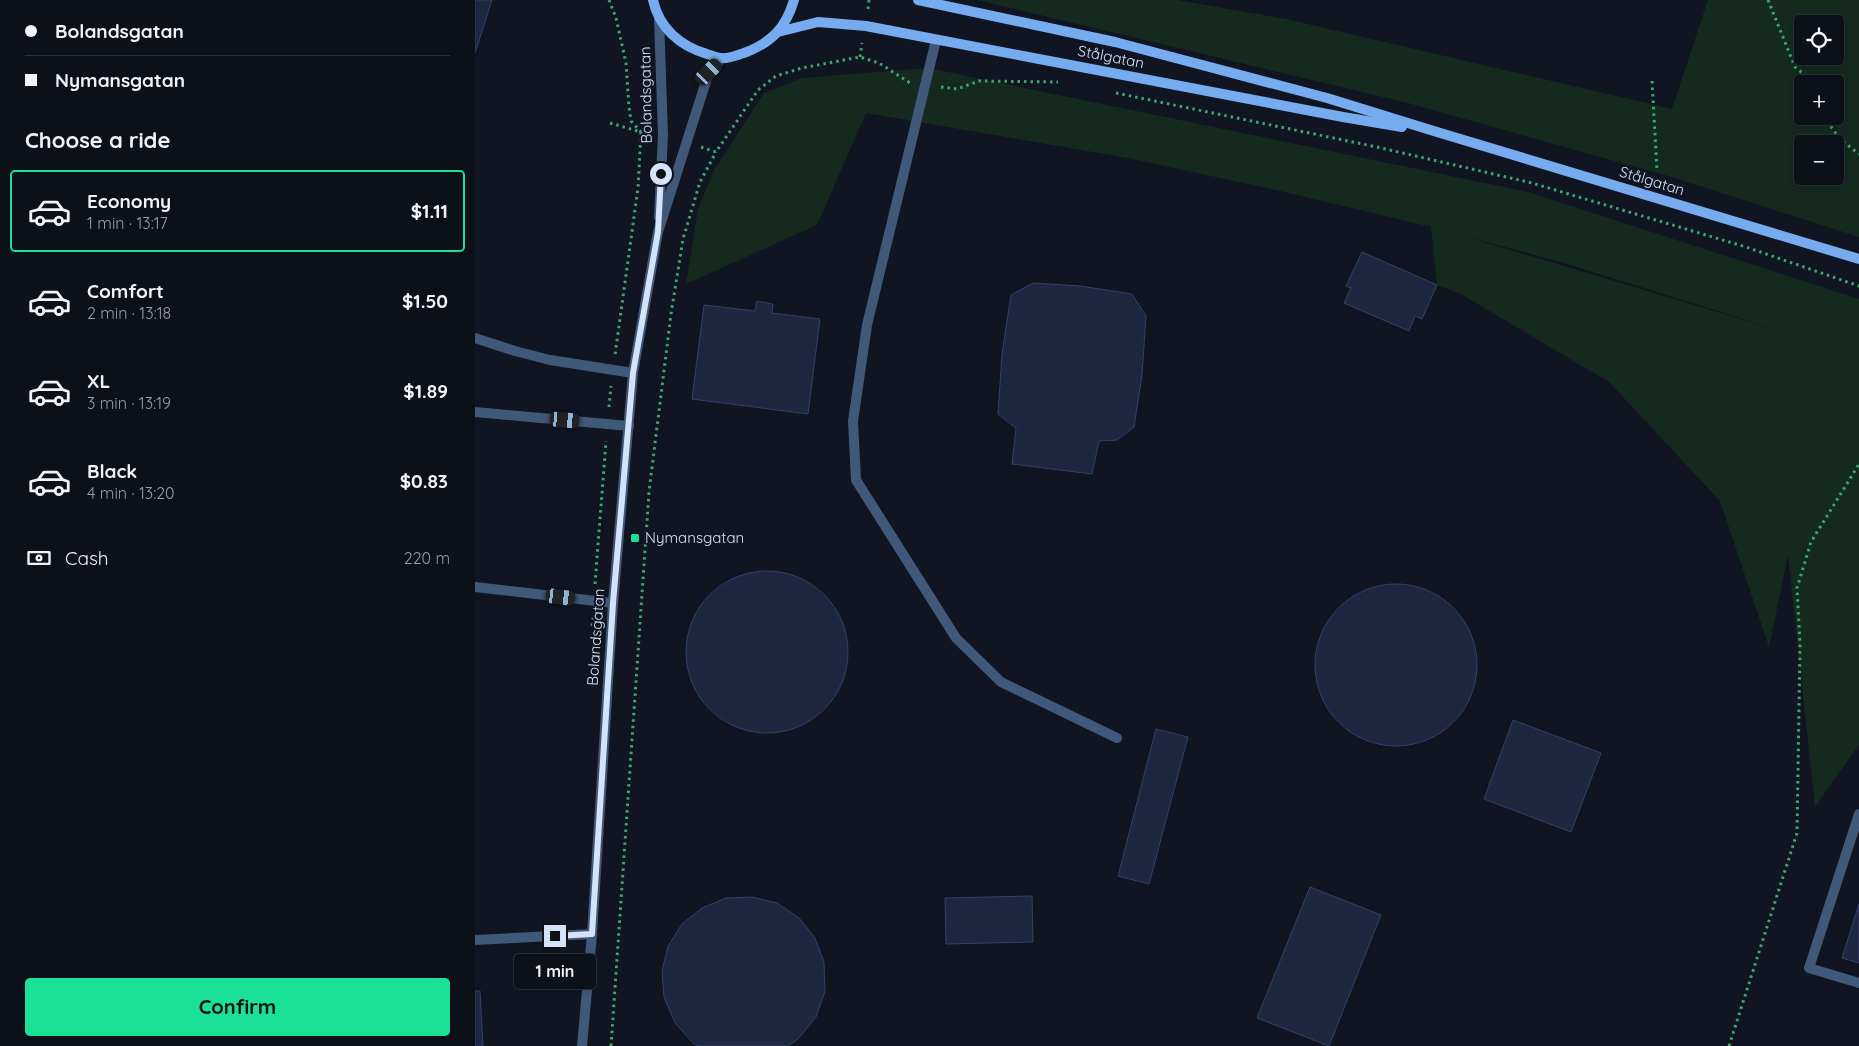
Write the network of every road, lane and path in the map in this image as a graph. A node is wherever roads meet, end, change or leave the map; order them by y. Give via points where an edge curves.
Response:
1 (609, 0) edge
2 (653, 0) edge
3 (794, 0) edge
4 (918, 0) edge
5 (1768, 0) edge
6 (659, 18) junction
7 (779, 32) junction
8 (936, 40) junction
9 (722, 58) junction
10 (1805, 75) edge
11 (1652, 81) dead end
12 (1061, 82) dead end
13 (926, 85) junction
14 (1109, 92) dead end
15 (610, 123) dead end
16 (1830, 125) edge
17 (641, 132) junction
18 (1437, 132) junction
19 (663, 135) junction
20 (686, 141) junction
21 (715, 152) junction
22 (1859, 154) edge
23 (1657, 170) dead end
24 (658, 232) junction
25 (1859, 259) edge
26 (1859, 286) edge
27 (475, 338) edge
28 (633, 373) junction
29 (475, 412) edge
30 (629, 426) junction
31 (1859, 464) edge
32 (475, 587) edge
33 (613, 603) junction
34 (1117, 738) dead end
35 (1859, 814) edge
36 (592, 934) junction
37 (475, 940) edge
38 (1859, 983) edge
39 (582, 1046) edge
40 (611, 1046) edge
41 (1729, 1046) edge

1 - 17 path via 626,63 631,121
2 - 6 main road
3 - 7 main road
4 - 18 main road, Stålgatan via 1115,42 1327,98
5 - 10 path via 1795,67
6 - 9 main road via 672,36 691,49
6 - 19 street, Bolandsgatan
7 - 8 main road, Stålgatan via 818,22 866,26
7 - 9 main road via 760,47
8 - 13 street
8 - 18 main road, Stålgatan via 1333,116
9 - 20 street, Bolandsgatan via 709,72
11 - 23 path
12 - 13 path via 979,81 957,89
13 - 21 path via 909,83 879,63 859,57 776,76 757,90
13 - 34 street via 867,325 853,421 856,480 956,638 1001,682
14 - 26 path via 1377,147 1532,183 1746,247
15 - 17 path
16 - 22 path via 1840,139
17 - 19 path
18 - 25 main road, Stålgatan
19 - 24 street, Bolandsgatan
20 - 21 path
20 - 24 street, Bolandsgatan
21 - 40 path via 700,182 683,239 650,482
24 - 28 street, Bolandsgatan
27 - 28 street via 550,360
28 - 30 street, Bolandsgatan
29 - 30 street
30 - 33 street, Bolandsgatan
31 - 41 path via 1811,542 1797,588 1800,644 1797,833
32 - 33 street
33 - 36 street, Bolandsgatan
35 - 38 street via 1809,968
36 - 37 street
36 - 39 street, Bolandsgatan

